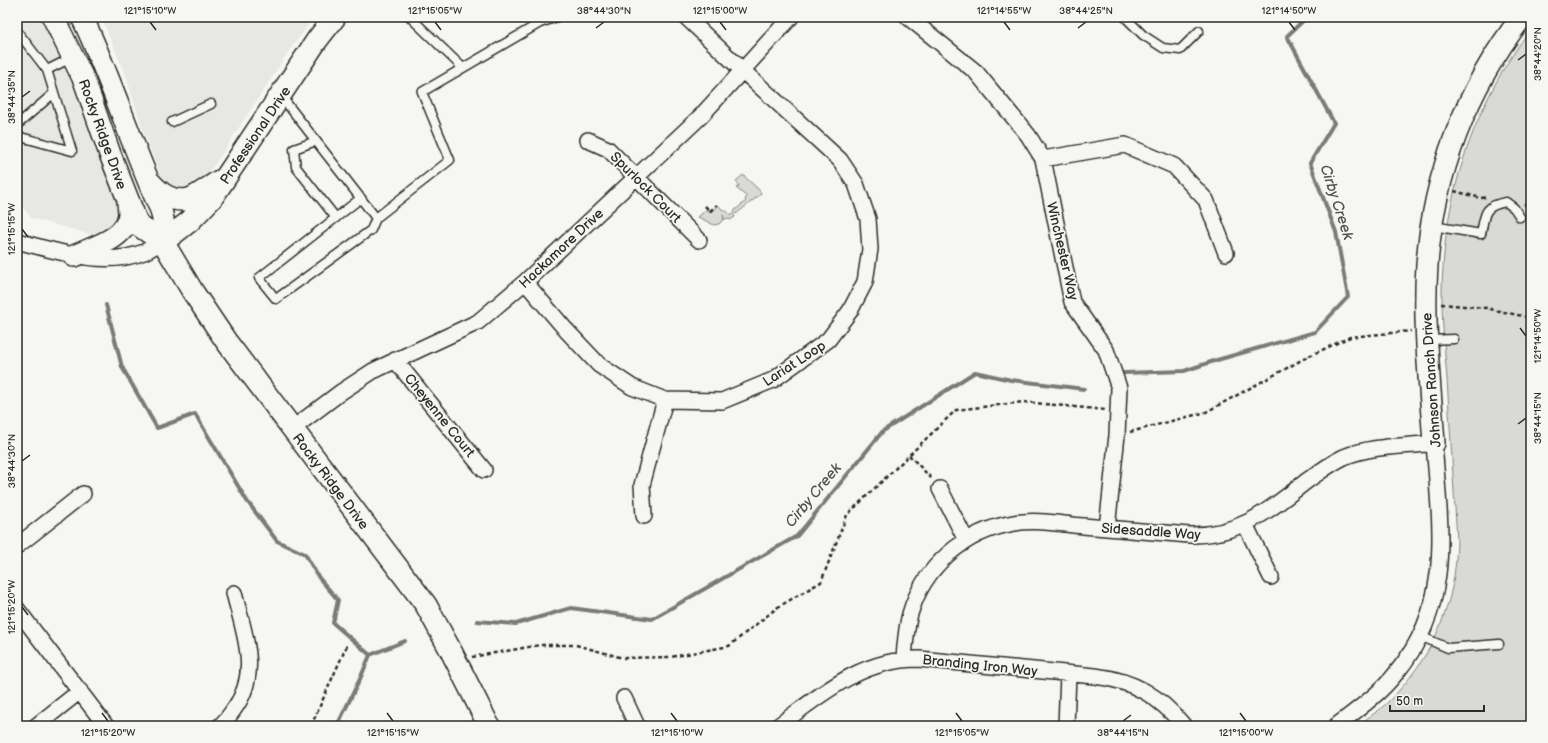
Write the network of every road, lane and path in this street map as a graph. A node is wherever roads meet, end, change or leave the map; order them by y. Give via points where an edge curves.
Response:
1 (53, 17) edge
2 (82, 17) edge
3 (335, 17) edge
4 (410, 17) edge
5 (557, 17) edge
6 (686, 17) edge
7 (791, 17) edge
8 (908, 17) edge
9 (1126, 17) edge
10 (1522, 17) edge
11 (17, 31) edge
12 (1200, 31) dead end
13 (73, 57) junction
14 (463, 68) junction
15 (47, 70) junction
16 (742, 70) junction
17 (54, 93) junction
18 (281, 96) junction
19 (211, 104) dead end
20 (172, 122) dead end
21 (17, 125) edge
22 (17, 136) edge
23 (588, 140) dead end
24 (316, 141) junction
25 (1043, 159) junction
26 (226, 176) junction
27 (637, 176) junction
28 (147, 178) junction
29 (1455, 185) dead end
30 (1453, 191) dead end
31 (361, 198) junction
32 (127, 199) junction
33 (717, 205) dead end
34 (705, 206) dead end
35 (1520, 217) dead end
36 (336, 218) junction
37 (376, 218) junction
38 (1432, 226) junction
39 (699, 240) dead end
40 (17, 241) edge
41 (163, 242) junction
42 (1226, 253) dead end
43 (74, 256) junction
44 (525, 282) junction
45 (1440, 297) dead end
46 (1531, 318) edge
47 (1427, 335) junction
48 (1454, 339) dead end
49 (395, 360) junction
50 (665, 400) junction
51 (1118, 411) junction
52 (292, 429) junction
53 (1117, 435) junction
54 (1434, 443) junction
55 (909, 455) junction
56 (484, 470) dead end
57 (940, 489) joint
58 (83, 494) dead end
59 (644, 516) dead end
60 (1245, 524) junction
61 (1107, 528) junction
62 (966, 540) junction
63 (17, 546) edge
64 (1271, 577) dead end
65 (234, 593) dead end
66 (17, 609) edge
67 (1420, 636) junction
68 (348, 643) dead end
69 (1498, 644) dead end
70 (904, 659) junction
71 (456, 660) junction
72 (1068, 674) junction
73 (80, 691) junction
74 (624, 698) dead end
75 (1531, 717) edge
76 (36, 726) edge
77 (106, 726) edge
78 (220, 726) edge
79 (311, 726) edge
80 (489, 726) edge
81 (637, 726) edge
82 (778, 726) edge
83 (1066, 726) edge
84 (1184, 726) edge
85 (1336, 726) edge
86 (1526, 726) edge

1 - 13 main road, Rocky Ridge Drive
2 - 28 main road, Rocky Ridge Drive via 102,61
3 - 18 main road, Professional Drive
4 - 14 lane
5 - 14 lane via 540,23
6 - 16 street, Lariat Loop
7 - 16 street, Hackamore Drive
8 - 25 street, Winchester Way via 976,72 1028,135
9 - 12 lane via 1142,35 1163,48 1180,50
10 - 38 main road, Johnson Ranch Drive via 1491,64 1468,106 1444,169
11 - 15 lane
13 - 15 lane
13 - 32 main road, Rocky Ridge Drive via 84,80
14 - 37 lane via 422,92 450,160
15 - 17 lane
16 - 27 street, Hackamore Drive via 701,116
16 - 50 street, Lariat Loop via 840,160 856,184 868,219 870,249 866,282 850,311 828,340 772,380 722,401
17 - 21 lane
17 - 22 lane via 72,151
18 - 24 lane
18 - 26 main road, Professional Drive
19 - 20 lane
23 - 27 street, Spurlock Court via 608,149
24 - 31 lane
24 - 36 lane via 294,149 296,167
25 - 42 street via 1125,145 1174,166 1206,200
25 - 51 street, Winchester Way via 1072,302 1106,350 1119,388
26 - 28 main road via 189,199 167,197
26 - 41 main road, Professional Drive via 202,210
27 - 39 street, Spurlock Court
27 - 44 street, Hackamore Drive
28 - 41 main road, Rocky Ridge Drive via 161,210
29 - 30 path
31 - 36 lane
31 - 37 lane
32 - 41 main road, Rocky Ridge Drive via 138,225
32 - 43 main road via 129,215 123,229 113,238
33 - 34 path via 710,211
35 - 38 lane via 1506,202 1493,204 1485,213 1481,234
36 - 37 lane via 258,278 276,300 371,230
38 - 47 main road, Johnson Ranch Drive via 1427,266
40 - 43 street
41 - 43 street via 143,252 113,258
41 - 52 main road, Rocky Ridge Drive via 226,341
44 - 49 street, Hackamore Drive via 478,322
44 - 50 street, Lariat Loop via 599,365 632,387
45 - 46 path via 1440,304 1486,308
47 - 48 lane
47 - 53 path via 1350,337 1309,356 1206,412
47 - 54 main road, Johnson Ranch Drive
49 - 52 street, Hackamore Drive via 372,371
49 - 56 street, Cheyenne Court
50 - 59 street via 642,485
51 - 53 street, Winchester Way
51 - 55 path via 1024,402 956,410
52 - 71 main road, Rocky Ridge Drive via 426,605
53 - 61 street, Winchester Way
54 - 60 street, Sidesaddle Way via 1374,448 1343,458
54 - 67 street, Johnson Ranch Drive via 1441,557 1435,597
55 - 57 path
55 - 71 path via 847,514 821,582 778,607 729,646 671,657 623,658 576,645 540,645
57 - 62 street
58 - 63 street
60 - 61 street, Sidesaddle Way via 1226,531 1202,535
60 - 64 street
61 - 62 street, Sidesaddle Way via 1027,522 1000,526
62 - 70 street, Sidesaddle Way via 932,570 920,590 908,625
65 - 78 street via 248,650 249,673 242,698
66 - 73 street
67 - 69 lane via 1448,648
67 - 85 street, Johnson Ranch Drive via 1410,654 1382,689
68 - 79 path
70 - 72 street, Branding Iron Way
70 - 82 street, Branding Iron Way via 886,662 850,676
71 - 80 main road, Rocky Ridge Drive
72 - 83 street
72 - 84 street, Branding Iron Way via 1108,678 1132,684 1162,702
73 - 76 street
73 - 77 street
74 - 81 street
75 - 86 path via 1524,723

